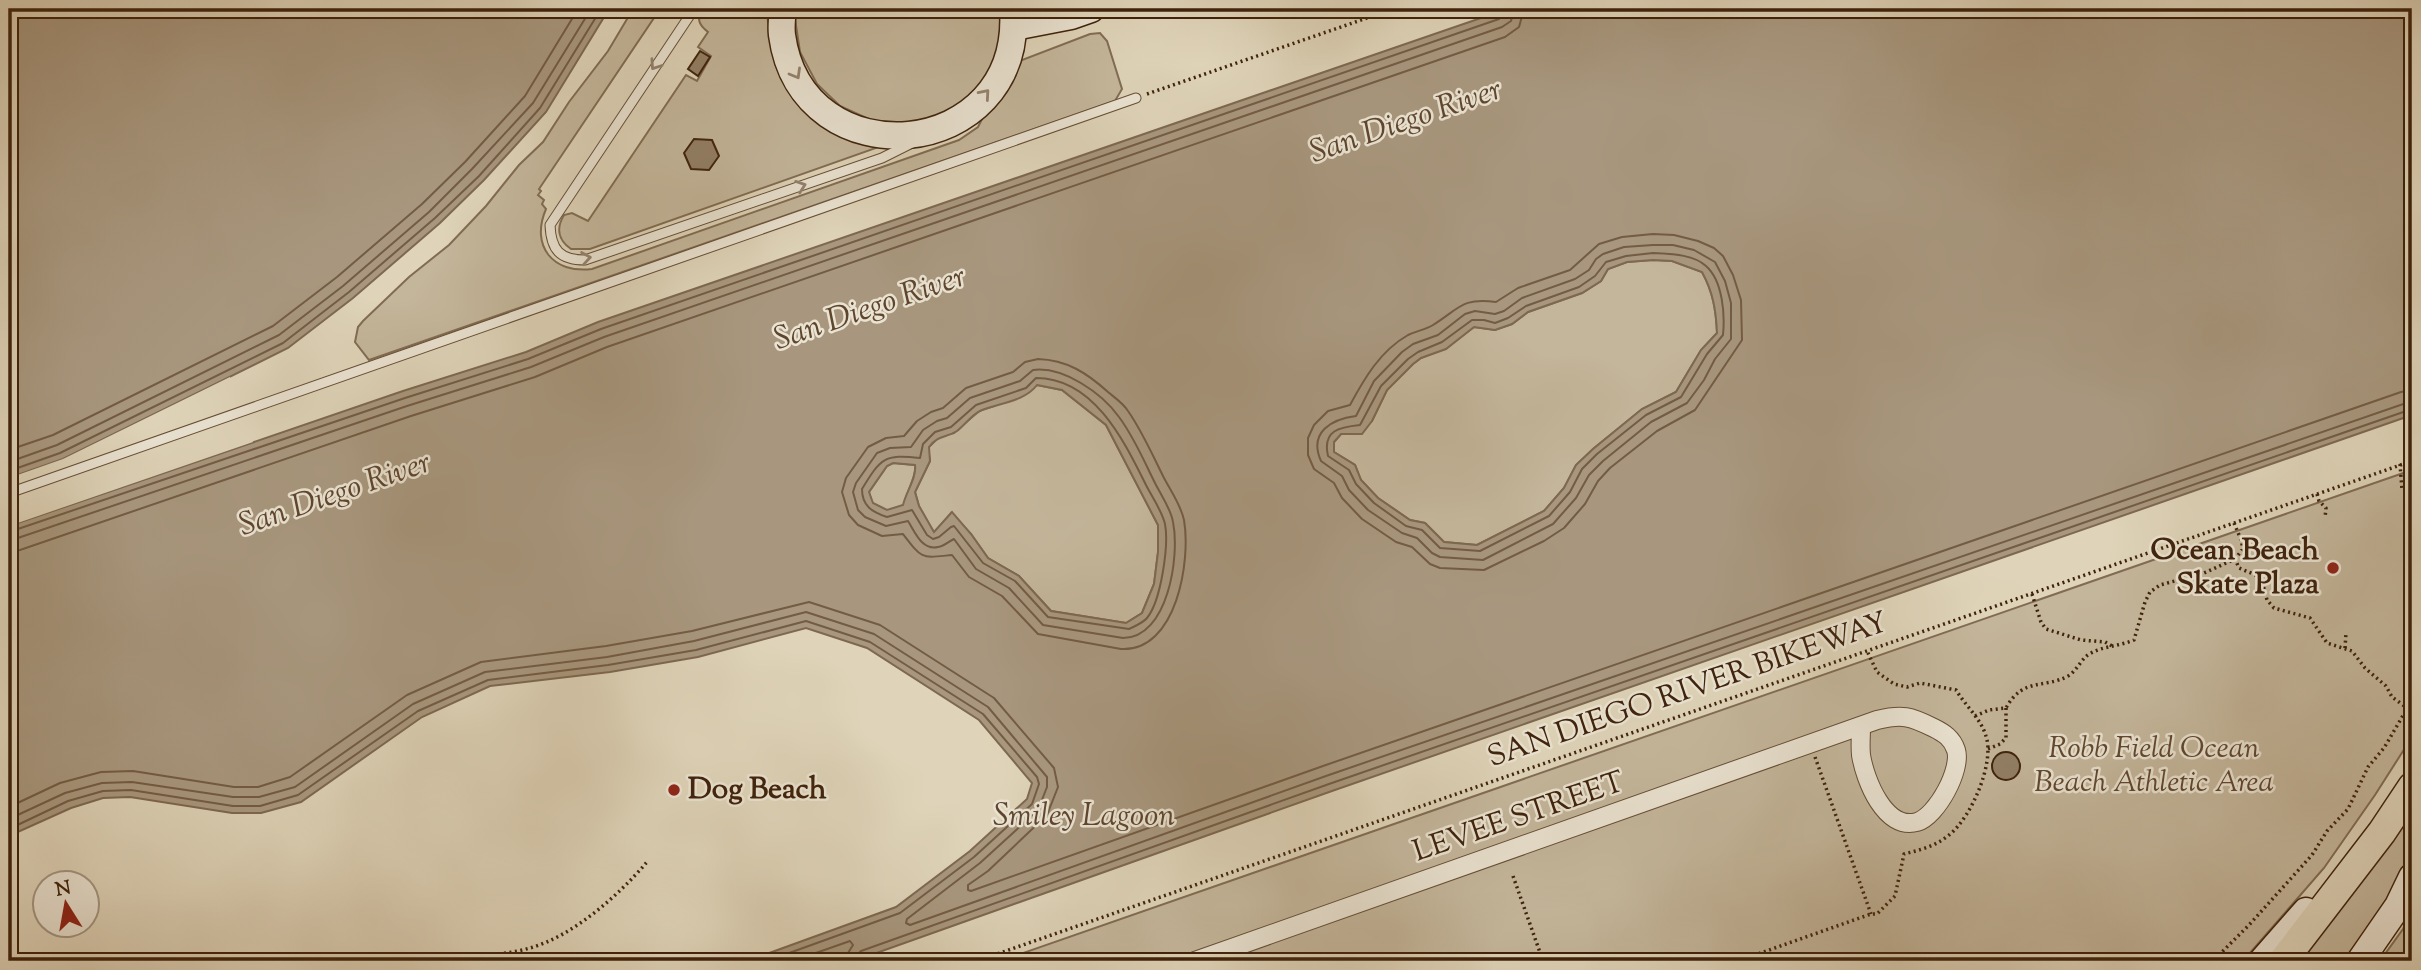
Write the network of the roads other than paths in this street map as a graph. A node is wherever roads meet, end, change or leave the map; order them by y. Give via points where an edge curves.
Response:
1 (694, 9) edge
2 (783, 9) edge
3 (1091, 9) edge
4 (1013, 18) edge
5 (1136, 98) road end
6 (934, 131) junction
7 (9, 493) edge
8 (1861, 728) junction
9 (2412, 788) edge
10 (2382, 832) junction
11 (2412, 877) edge
12 (1195, 961) edge
13 (2262, 961) edge
14 (2283, 961) edge
15 (2360, 961) edge

1 -> 6 lane via 550,225 550,240 569,260 585,260 882,158
2 -> 6 street via 782,35 791,68 809,96 835,119 866,133 900,137
3 - 4 street via 1070,16
6 -> 4 street via 965,116 990,92 1007,61
5 - 7 lane
8 - 8 street, LEVEE STREET via 1861,755 1876,799 1892,818 1919,822 1935,809 1951,782 1957,752 1950,738 1899,715
8 - 12 street, LEVEE STREET
9 - 10 main road
10 - 13 street
10 - 14 main road
11 - 15 street

